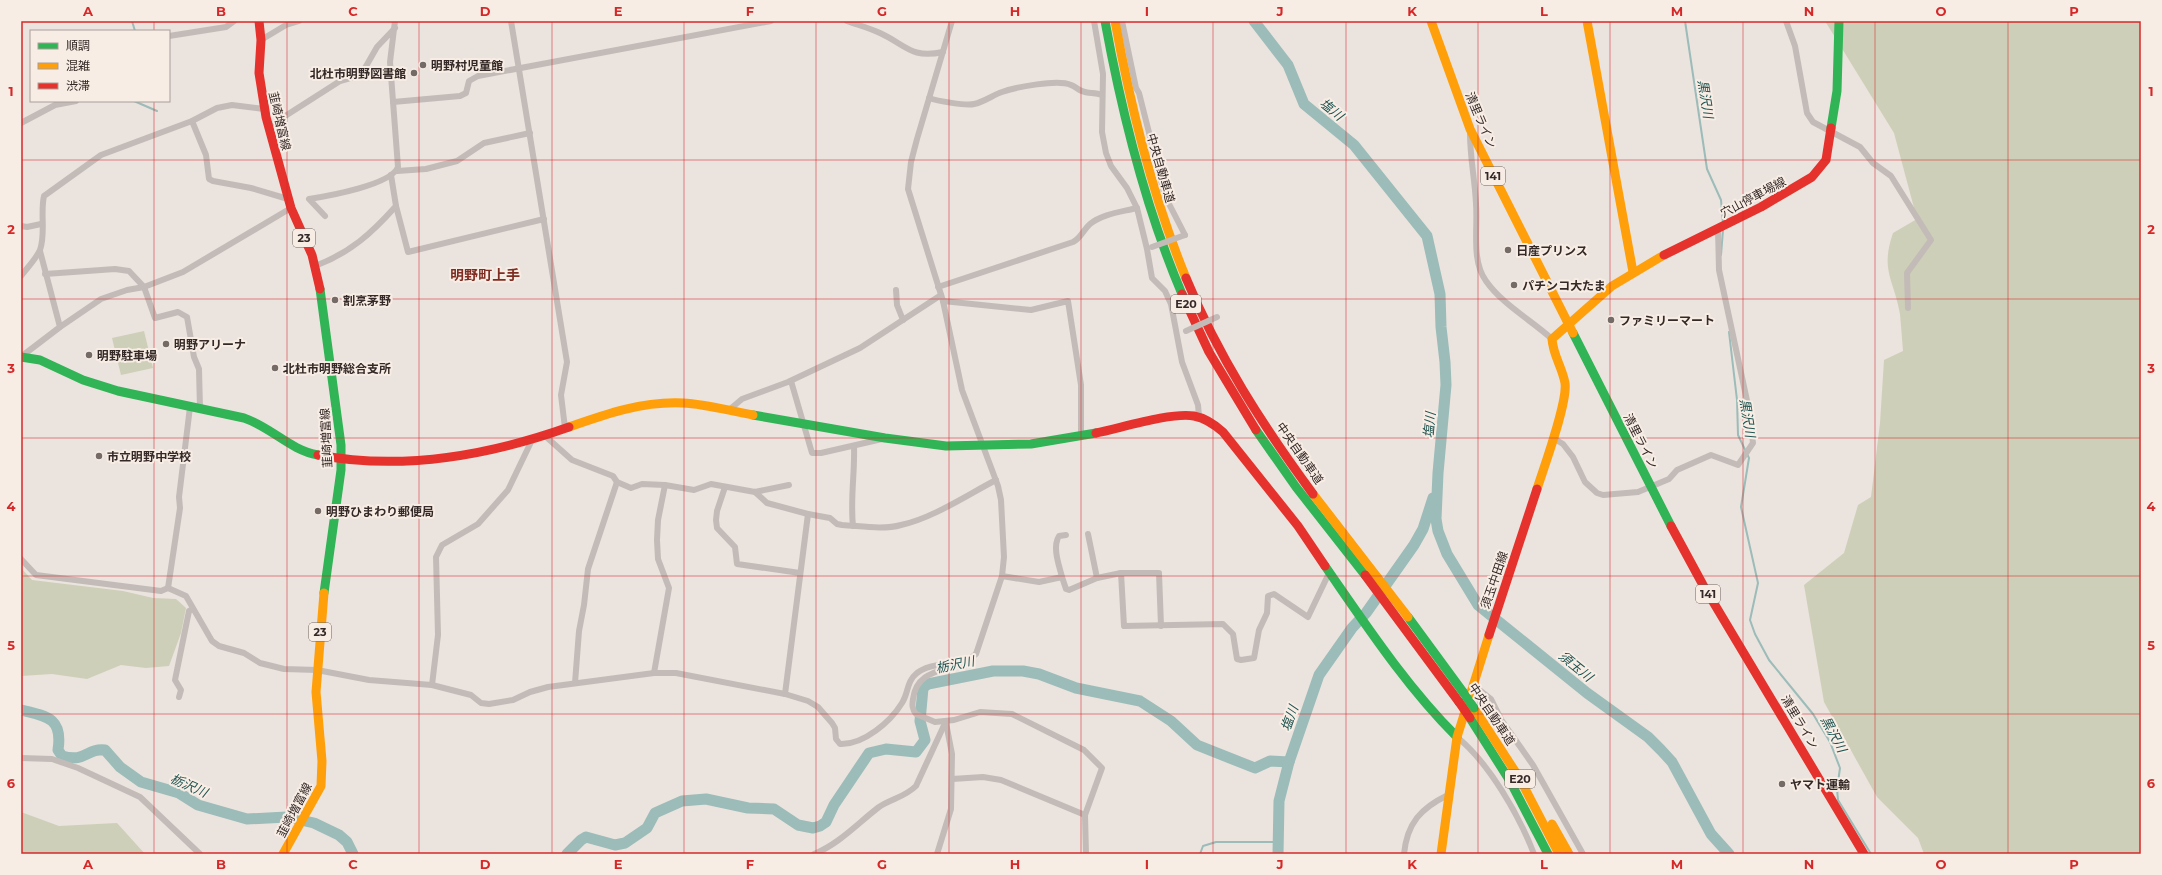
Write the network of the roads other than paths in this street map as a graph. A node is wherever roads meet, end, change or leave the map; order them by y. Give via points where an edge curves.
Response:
1 (234, 21) edge
2 (259, 21) edge
3 (299, 21) edge
4 (396, 21) edge
5 (511, 21) edge
6 (770, 21) edge
7 (847, 21) edge
8 (952, 21) edge
9 (1094, 21) edge
10 (1106, 21) edge
11 (1115, 21) edge
12 (1122, 21) edge
13 (1431, 21) edge
14 (1587, 21) edge
15 (1786, 21) edge
16 (1839, 21) edge
17 (395, 28) junction
18 (170, 36) edge
19 (261, 40) junction
20 (943, 52) junction
21 (519, 68) junction
22 (1102, 95) junction
23 (929, 98) junction
24 (71, 102) edge
25 (393, 102) junction
26 (264, 109) junction
27 (192, 121) junction
28 (21, 123) edge
29 (268, 127) junction
30 (1470, 129) junction
31 (1831, 130) junction
32 (530, 133) junction
33 (394, 173) junction
34 (289, 204) junction
35 (396, 206) junction
36 (1137, 208) junction
37 (325, 216) dead end
38 (544, 220) junction
39 (41, 224) junction
40 (21, 226) edge
41 (1718, 228) junction
42 (1150, 248) junction
43 (40, 251) junction
44 (316, 266) junction
45 (1634, 272) junction
46 (46, 274) junction
47 (21, 276) edge
48 (144, 287) junction
49 (938, 287) junction
50 (896, 290) dead end
51 (942, 298) junction
52 (1908, 308) dead end
53 (1217, 317) dead end
54 (903, 320) junction
55 (1569, 324) junction
56 (60, 327) junction
57 (1178, 335) junction
58 (1552, 339) junction
59 (34, 347) junction
60 (21, 357) edge
61 (32, 358) junction
62 (791, 380) junction
63 (190, 407) junction
64 (200, 409) junction
65 (729, 410) junction
66 (1199, 416) junction
67 (803, 423) junction
68 (565, 428) junction
69 (544, 435) junction
70 (1081, 437) junction
71 (886, 438) junction
72 (532, 440) junction
73 (1552, 442) junction
74 (983, 445) junction
75 (854, 446) junction
76 (341, 457) junction
77 (996, 480) junction
78 (617, 482) junction
79 (665, 485) junction
80 (789, 485) dead end
81 (724, 487) junction
82 (1650, 487) junction
83 (755, 492) junction
84 (808, 514) junction
85 (852, 526) junction
86 (1088, 534) dead end
87 (1066, 535) dead end
88 (1348, 548) junction
89 (21, 559) edge
90 (800, 573) junction
91 (1332, 573) junction
92 (1121, 574) junction
93 (1002, 576) junction
94 (1062, 577) junction
95 (1096, 578) junction
96 (168, 588) junction
97 (193, 609) junction
98 (1161, 626) junction
99 (959, 664) junction
100 (317, 670) junction
101 (654, 673) junction
102 (575, 683) junction
103 (1472, 684) junction
104 (432, 685) junction
105 (785, 694) junction
106 (179, 697) dead end
107 (946, 721) junction
108 (1457, 737) junction
109 (1497, 740) junction
110 (21, 758) edge
111 (952, 779) junction
112 (1448, 795) junction
113 (1085, 815) junction
114 (200, 854) edge
115 (283, 854) edge
116 (814, 854) edge
117 (937, 854) edge
118 (1086, 854) edge
119 (1404, 854) edge
120 (1441, 854) edge
121 (1534, 854) edge
122 (1548, 854) edge
123 (1559, 854) edge
124 (1569, 854) edge
125 (1583, 854) edge
126 (1864, 854) edge

1 - 18 street via 226,27
2 - 19 main road, 韮崎増富線 / 23
3 - 19 street via 286,25
4 - 17 street
5 - 21 street
6 - 21 street
7 - 20 street via 880,33 914,53 928,55
8 - 20 street
9 - 22 street via 1103,74
10 - 88 main road, 中央自動車道 / E20 via 1126,121 1141,178 1159,236 1184,300 1209,353 1254,425 1304,496
11 - 88 main road, 中央自動車道 / E20 via 1134,115 1152,184 1194,298 1241,388
12 - 42 street, bridge via 1136,88 1165,196 1185,235
13 - 30 main road, 清里ライン / 141
14 - 45 main road
15 - 31 street via 1795,46 1807,113 1813,122
16 - 31 main road, 穴山停車場線 via 1837,91
17 - 25 street via 390,62
17 - 29 street via 377,47 361,75 340,81
19 - 26 main road, 韮崎増富線 / 23 via 259,73
20 - 23 street
21 - 25 street via 473,78 467,84 466,93 460,96
21 - 32 street
22 - 23 street via 1065,84 1032,85 1002,92 973,104 945,103
22 - 36 street via 1102,132 1106,153 1111,166 1127,188
23 - 49 street via 911,162 908,189
24 - 28 street via 55,105
25 - 33 street via 398,167
26 - 27 street via 232,105 217,108
26 - 29 main road, 韮崎増富線 / 23
27 - 34 street via 206,154 209,179 251,188
27 - 39 street via 91,161 44,196
29 - 34 main road, 韮崎増富線 / 23
30 - 55 main road, 清里ライン / 141
30 - 58 street via 1470,161 1476,205 1478,256 1485,280 1498,296
31 - 41 main road, 穴山停車場線 via 1826,160 1816,175
31 - 52 street via 1860,147 1873,163 1892,176 1931,240 1907,273
32 - 33 street via 484,143 457,161 426,170
32 - 38 street
33 - 35 street
33 - 37 street via 346,192 309,199
34 - 44 main road, 韮崎増富線 / 23
34 - 48 street via 183,272
35 - 38 street via 408,252
35 - 44 street via 382,222 347,252
36 - 42 street
36 - 49 street via 1094,221 1073,242
38 - 68 street via 566,362 561,395
39 - 40 street
39 - 43 street via 43,236
41 - 45 main road, 穴山停車場線
41 - 82 street via 1719,270 1749,410 1753,443 1738,465 1711,455 1677,470 1669,479
42 - 57 street via 1152,278 1166,291
43 - 46 street
43 - 47 street
44 - 76 main road, 韮崎増富線 / 23 via 332,369
45 - 55 main road, 穴山停車場線 via 1602,295
46 - 48 street via 115,269 129,271
46 - 56 street
48 - 56 street via 101,299
48 - 64 street via 155,318 178,312 187,317 194,357 199,369
49 - 51 street
50 - 54 street via 897,305
51 - 54 street
51 - 70 street via 1031,310 1068,301 1081,385
51 - 74 street via 962,390
53 - 57 street, bridge
54 - 62 street via 860,348
55 - 58 main road
55 - 82 main road, 清里ライン / 141
56 - 59 street
57 - 66 street via 1182,362 1198,405
58 - 73 main road, 須玉中田線 via 1553,352 1565,383 1563,402
59 - 60 street
59 - 61 street
60 - 61 main road
61 - 63 main road via 94,384
62 - 65 street via 742,399
62 - 67 street
63 - 64 main road
63 - 96 street via 180,508
64 - 76 main road via 243,417 306,452
65 - 67 main road
65 - 68 main road via 659,402 632,407
66 - 70 main road via 1175,416
66 - 91 main road via 1223,432 1276,497
67 - 71 main road
67 - 75 street via 812,453
68 - 69 main road
69 - 72 main road
69 - 78 street via 572,460 613,476
70 - 74 main road via 1031,444
71 - 74 main road via 946,446
71 - 75 street
72 - 76 main road via 493,450 419,461 395,462
72 - 104 street via 508,490 478,524 438,549 438,635
73 - 82 street via 1563,444 1573,457 1585,482 1597,493 1603,495 1638,492
73 - 103 main road, 須玉中田線
74 - 77 street
75 - 85 street via 855,473 850,506
76 - 100 main road, 韮崎増富線 / 23
77 - 85 street via 943,509 902,525
77 - 93 street via 1000,493 1002,520
78 - 79 street via 631,488 642,484
78 - 102 street via 588,569
79 - 81 street via 694,490 711,484
79 - 101 street via 657,540 658,559 669,588
80 - 83 street
81 - 83 street
81 - 90 street via 717,512 717,528 735,547 737,564
82 - 126 main road, 清里ライン / 141 via 1703,585
83 - 84 street via 767,503
84 - 85 street via 830,518 842,526
84 - 90 street
86 - 95 street
87 - 94 street via 1059,536 1056,550
88 - 109 main road, 中央自動車道 / E20, bridge via 1421,633
88 - 122 main road, 中央自動車道 / E20, bridge via 1470,718 1502,768
89 - 96 street via 36,575 160,591
90 - 105 street
91 - 98 street via 1308,617 1274,594 1268,596 1267,613 1259,630 1254,658 1237,659 1233,634 1223,624
91 - 108 main road via 1378,643 1433,713
92 - 95 street
92 - 98 street via 1124,626
92 - 98 street via 1159,573
93 - 94 street via 1039,582
93 - 99 street via 976,654
94 - 95 street via 1066,589 1069,590
96 - 97 street via 186,596
97 - 100 street via 212,641 219,646 244,653 266,665 284,669
97 - 106 street via 189,611 175,680 181,690
99 - 105 street via 943,664 918,672 908,683 903,702 887,722 851,743 837,742 835,728 818,707
99 - 107 street via 923,678 917,683 912,705 916,714 930,720
100 - 104 street via 369,680
100 - 115 main road, 韮崎増富線 / 23 via 321,786
101 - 102 street
101 - 105 street via 676,673
102 - 104 street via 548,686 512,700 489,704 481,703 471,695
103 - 108 main road, 須玉中田線
103 - 125 street via 1491,699 1502,721 1533,765
107 - 111 street via 952,754
107 - 113 street via 980,712 1012,714 1084,750 1102,768
107 - 116 street via 916,786 910,792 880,806 830,847
108 - 112 main road, 須玉中田線
108 - 121 street via 1470,748 1498,784
109 - 123 main road, 中央自動車道 / E20
109 - 124 main road via 1542,806
110 - 114 street via 52,759 140,797
111 - 113 street via 984,777 1001,780
111 - 117 street via 951,809
112 - 119 street via 1431,803 1418,816 1409,833
112 - 120 main road, 須玉中田線
113 - 118 street

